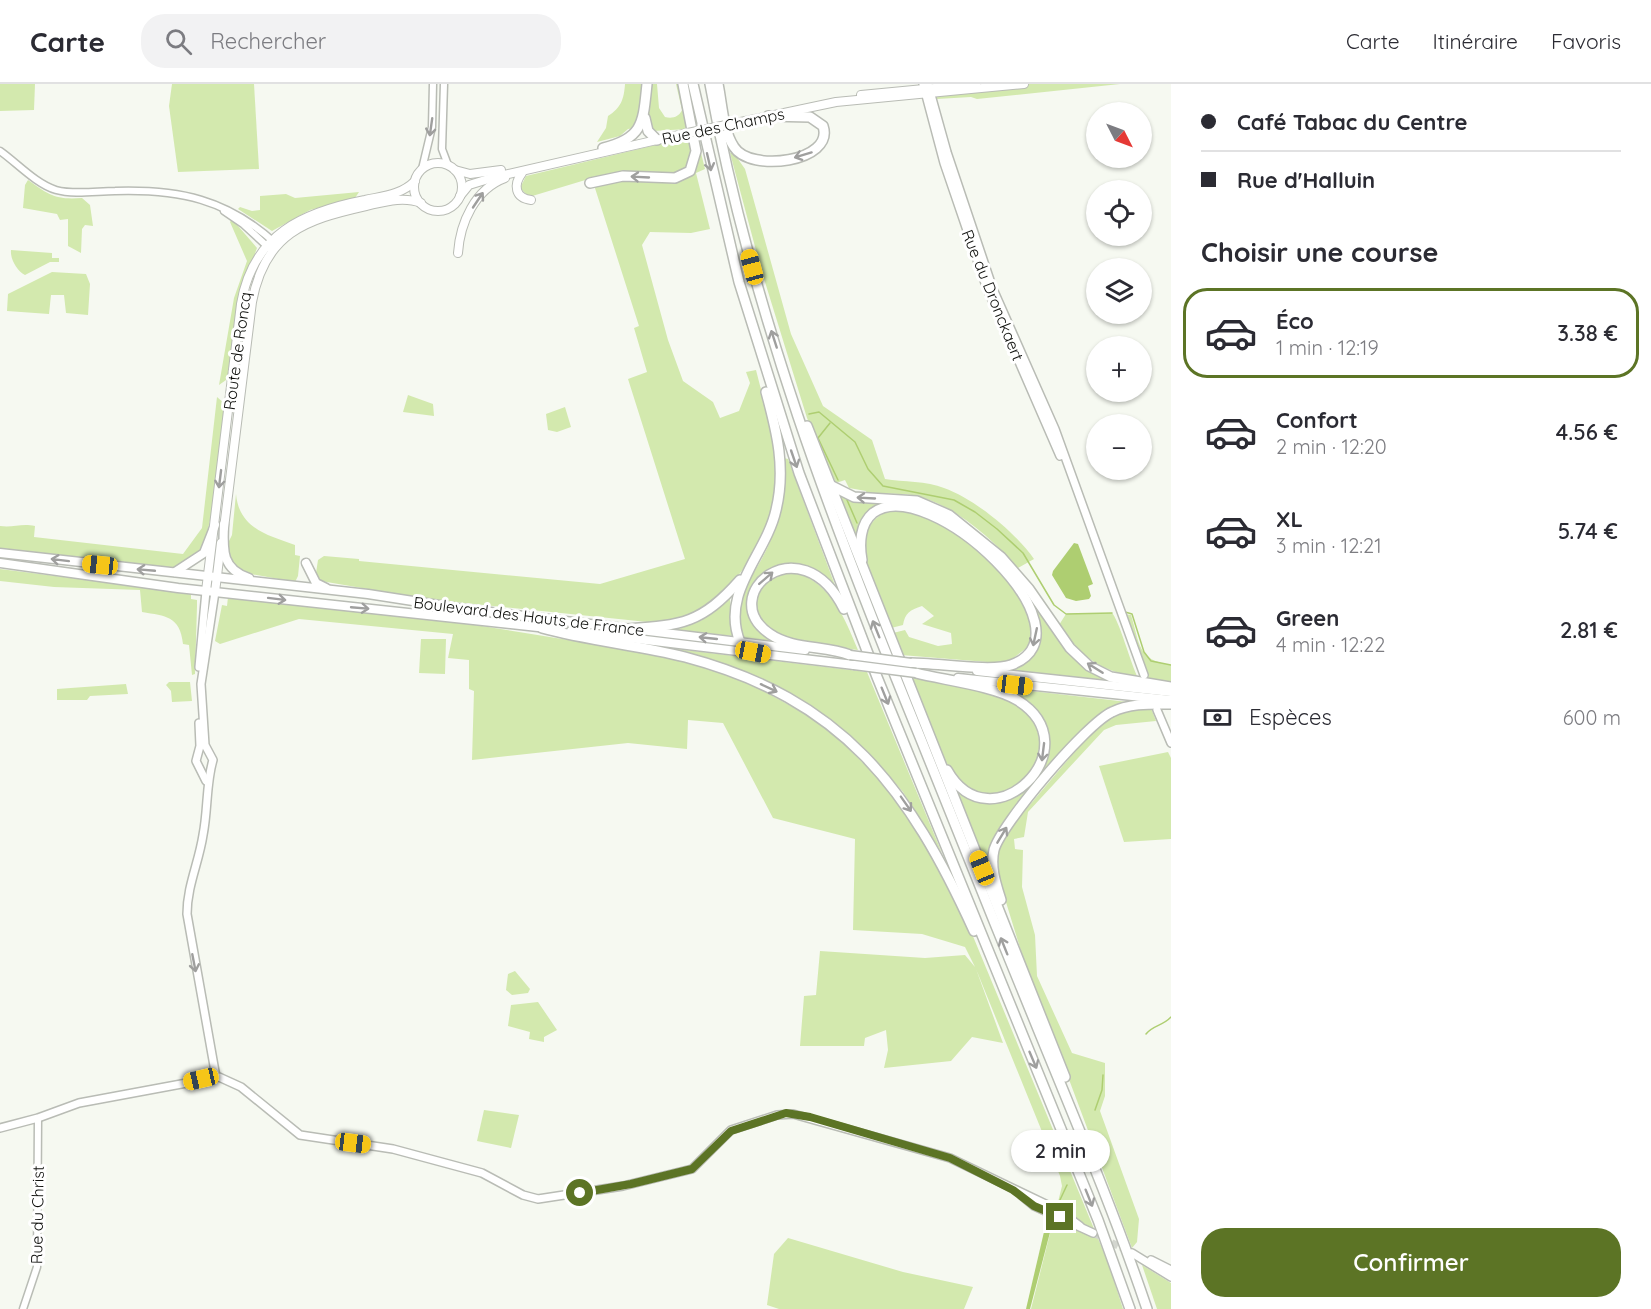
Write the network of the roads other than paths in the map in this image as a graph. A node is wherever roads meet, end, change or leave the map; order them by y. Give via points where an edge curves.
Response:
1 (433, 84) edge
2 (444, 84) edge
3 (647, 84) edge
4 (683, 84) edge
5 (693, 84) edge
6 (710, 84) edge
7 (718, 84) edge
8 (976, 84) edge
9 (1024, 84) edge
10 (927, 89) edge
11 (645, 106) junction
12 (768, 116) junction
13 (657, 140) junction
14 (603, 148) junction
15 (617, 148) junction
16 (0, 151) edge
17 (538, 166) junction
18 (452, 167) junction
19 (422, 169) junction
20 (522, 173) junction
21 (415, 181) junction
22 (590, 183) dead end
23 (460, 196) junction
24 (531, 200) dead end
25 (420, 203) junction
26 (272, 246) junction
27 (458, 253) dead end
28 (751, 323) junction
29 (792, 394) junction
30 (830, 485) junction
31 (220, 525) junction
32 (0, 552) edge
33 (0, 563) edge
34 (306, 563) dead end
35 (753, 564) junction
36 (175, 572) junction
37 (212, 584) junction
38 (269, 585) junction
39 (332, 591) junction
40 (877, 608) junction
41 (542, 628) junction
42 (626, 628) junction
43 (740, 642) junction
44 (863, 642) junction
45 (850, 655) junction
46 (770, 656) junction
47 (911, 663) junction
48 (916, 673) junction
49 (1141, 674) dead end
50 (1171, 687) edge
51 (199, 688) junction
52 (1171, 692) edge
53 (913, 697) junction
54 (1171, 702) edge
55 (1157, 710) dead end
56 (1171, 743) edge
57 (208, 752) junction
58 (198, 754) junction
59 (210, 765) junction
60 (200, 766) junction
61 (207, 792) junction
62 (1009, 931) junction
63 (1011, 1005) junction
64 (216, 1077) junction
65 (1076, 1116) junction
66 (38, 1118) junction
67 (0, 1128) edge
68 (1094, 1233) tunnel mouth
69 (1171, 1270) edge
70 (1171, 1277) edge
71 (23, 1309) edge
72 (1130, 1309) edge
73 (1148, 1309) edge

1 -> 19 street via 432,127
2 - 18 street via 442,149
3 - 11 highway
4 -> 22 highway via 696,151 690,171 675,178 623,176
5 -> 28 highway via 720,208
29 -> 6 highway via 744,238
12 -> 7 highway via 814,118 824,126 823,142 798,157 763,161 746,158 731,141
8 - 10 main road
9 - 10 main road
10 - 12 main road, Rue des Champs via 868,94
10 - 49 main road, Rue du Dronckaert via 944,164 989,294 1079,500
11 - 13 highway via 645,126
11 - 14 highway via 635,136
12 - 13 main road, Rue des Champs, bridge
13 - 15 main road, Rue des Champs
14 - 15 main road, Rue des Champs
14 - 18 main road, Rue des Champs via 488,173 470,174
15 - 17 main road, Rue des Champs
16 - 26 street via 57,190 156,190 210,203 243,216
17 - 20 main road
17 - 23 main road, Rue des Champs via 472,184
18 - 19 main road via 434,163
18 - 23 main road via 462,182
19 - 21 main road
20 - 24 main road via 516,189
27 -> 20 main road via 461,228 482,193 495,183
21 - 25 main road
21 - 26 main road, Route de Roncq via 401,191 311,213 290,226
23 - 25 main road via 443,211
25 - 26 main road, Route de Roncq via 388,201 325,215 300,226
26 - 31 main road, Route de Roncq via 252,268 242,299
28 - 35 highway via 781,461 774,518
28 -> 44 highway via 800,473
29 - 30 highway
65 -> 29 highway via 874,626
30 - 40 highway
50 -> 30 highway via 1111,677 1089,666 1070,648 1001,557 949,515 917,501 854,497
31 - 36 highway via 204,553
31 - 37 main road, Route de Roncq
31 - 38 highway via 229,567
36 -> 32 highway, Boulevard des Hauts de France
33 - 37 highway, Boulevard des Hauts de France
34 - 39 highway via 316,583
35 - 42 highway via 722,599 692,620 668,626
35 - 43 highway via 735,600
36 - 37 highway, Boulevard des Hauts de France
37 - 38 highway, Boulevard des Hauts de France
37 -> 41 highway, Boulevard des Hauts de France
37 - 51 main road, Route de Roncq
38 - 39 highway, Boulevard des Hauts de France
39 - 42 highway, Boulevard des Hauts de France
40 -> 47 highway via 862,558 862,532 866,521 876,512 897,505 925,512 974,542 1014,582 1033,611 1037,629 1034,644 1026,657 1012,665 993,668
40 - 53 highway
41 - 46 highway, Boulevard des Hauts de France
41 -> 63 highway via 663,652 720,668 783,694 838,731 884,776 916,819 949,877
43 -> 42 highway, Boulevard des Hauts de France
43 - 45 highway, Boulevard des Hauts de France
43 - 46 highway via 747,650
45 -> 44 highway via 781,640 764,630 752,604 764,578 790,568 819,578 837,596
44 -> 63 highway
45 - 47 highway, Boulevard des Hauts de France, bridge
46 - 48 highway, Boulevard des Hauts de France, bridge
47 - 52 highway, Boulevard des Hauts de France
48 -> 53 highway via 992,690 1026,706 1039,724 1043,738 1042,760 1036,774 1019,790 998,798 977,796 965,790 946,769
48 - 54 highway, Boulevard des Hauts de France
51 - 57 main road
51 - 58 main road
53 - 62 highway
62 -> 54 highway via 993,865 996,843 1004,831 1099,720 1127,707
55 - 56 main road
57 - 58 main road
57 - 59 main road via 213,758
58 - 60 main road via 196,762
59 - 60 main road
59 - 61 main road
60 - 61 main road
61 -> 64 main road via 203,837 187,905 189,937
62 - 65 highway via 1076,1107
63 -> 72 highway
64 - 66 main road via 79,1103
64 - 68 main road via 241,1087 303,1136 383,1147 451,1164 486,1174 535,1199 623,1186 692,1169 727,1134 780,1114 810,1117 950,1158 1060,1211
65 - 73 highway
66 - 67 main road
66 - 71 street, Rue du Christ via 37,1267
69 - 70 main road via 1132,1252

